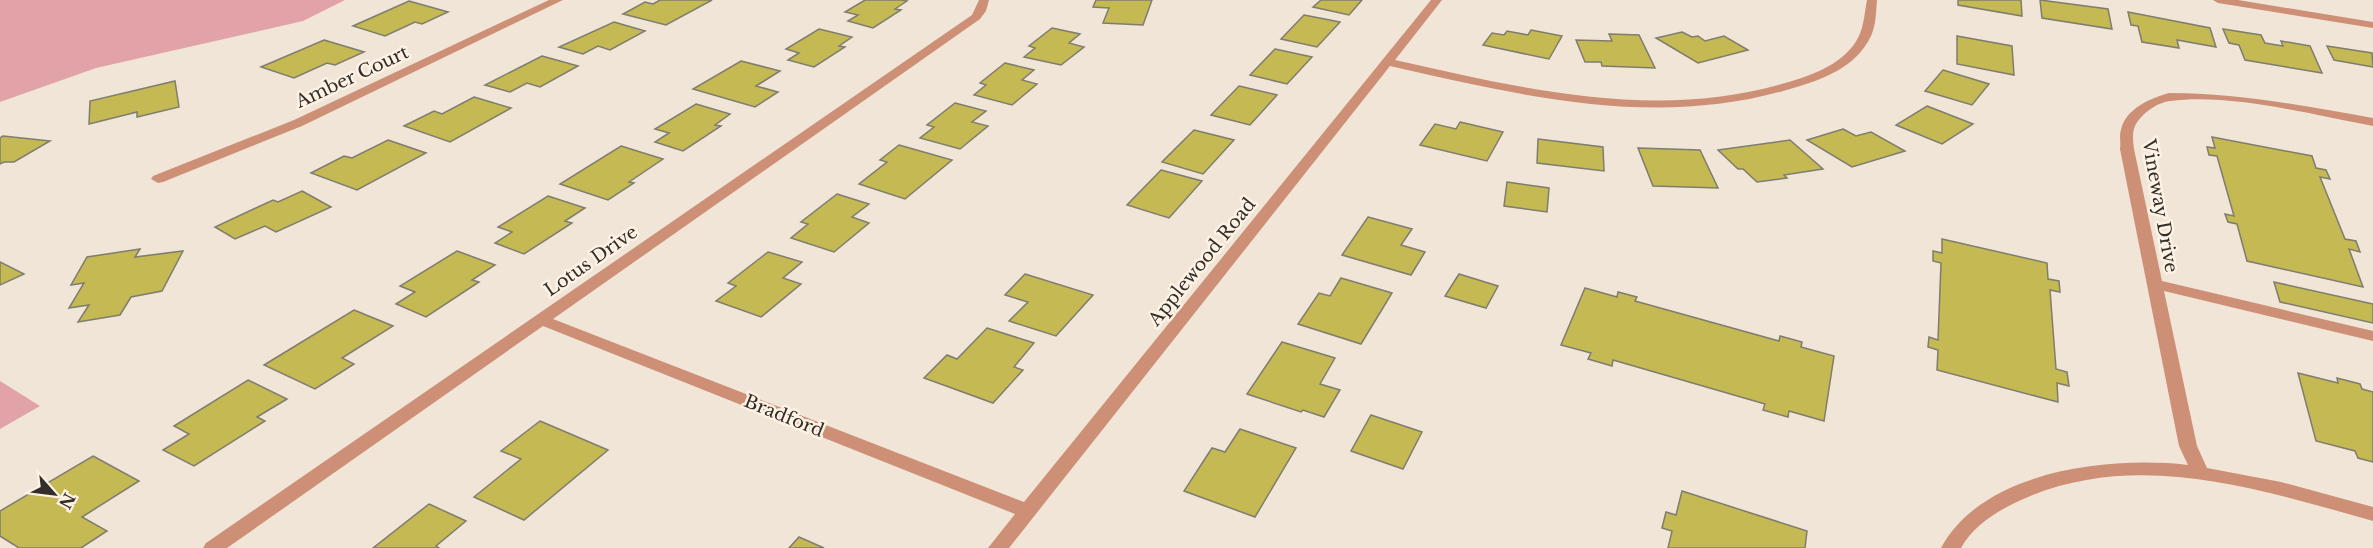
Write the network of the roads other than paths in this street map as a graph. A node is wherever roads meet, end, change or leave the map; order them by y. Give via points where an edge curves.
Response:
1 (558, 0) edge
2 (984, 0) edge
3 (1437, 0) edge
4 (1872, 0) edge
5 (2218, 0) edge
6 (2373, 25) edge
7 (1386, 62) junction
8 (2373, 122) edge
9 (158, 179) dead end
10 (2154, 284) junction
11 (542, 320) junction
12 (2373, 336) edge
13 (2200, 472) junction
14 (1027, 512) junction
15 (2373, 514) edge
16 (213, 548) edge
17 (998, 548) edge
18 (1951, 548) edge

1 - 9 street, Amber Court via 298,123
2 - 11 street, Lotus Drive via 976,17
3 - 7 street, Applewood Road
4 - 7 street via 1866,35 1841,63 1791,87 1718,101 1589,102 1524,93
5 - 6 street
7 - 14 street, Applewood Road
8 - 10 street, Vineway Drive via 2265,102 2212,97 2169,97 2138,113 2127,129 2127,149
10 - 12 street
10 - 13 street, Vineway Drive via 2188,446
11 - 14 street, Bradford
11 - 16 street, Lotus Drive
13 - 15 street
13 - 18 street via 2086,470 2022,489 1986,510 1956,536
14 - 17 street, Applewood Road

